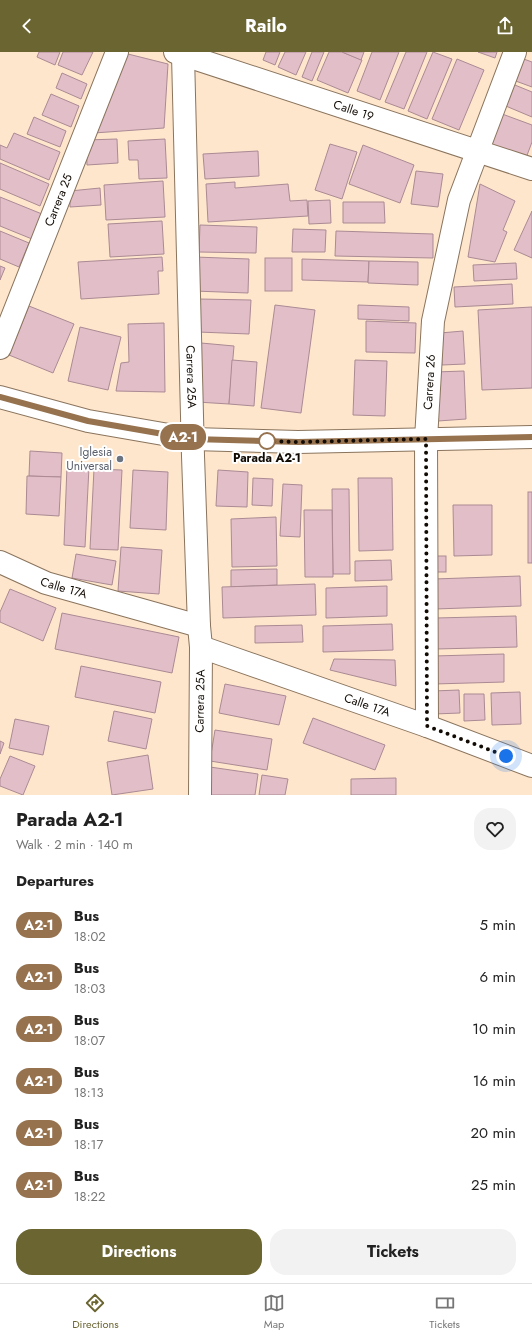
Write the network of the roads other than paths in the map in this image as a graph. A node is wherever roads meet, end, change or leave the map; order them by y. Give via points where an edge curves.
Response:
1 (117, 52) edge
2 (515, 52) edge
3 (179, 54) edge
4 (477, 151) junction
5 (532, 169) edge
6 (0, 348) edge
7 (0, 397) edge
8 (532, 437) edge
9 (192, 439) junction
10 (426, 439) junction
11 (0, 562) edge
12 (200, 637) junction
13 (427, 726) junction
14 (532, 766) edge
15 (200, 795) edge

1 - 6 street, Carrera 25
2 - 4 street, Carrera 26
3 - 4 street, Calle 19
3 - 9 street, Carrera 25A
4 - 5 street, Calle 19
4 - 10 street, Carrera 26 via 459,200 434,321
7 - 9 street via 88,421
8 - 10 street
9 - 10 street via 298,442
9 - 12 street, Carrera 25A
10 - 13 street, Carrera 26
11 - 12 street, Calle 17A via 46,583
12 - 13 street, Calle 17A
12 - 15 street, Carrera 25A
13 - 14 street, Calle 17A

